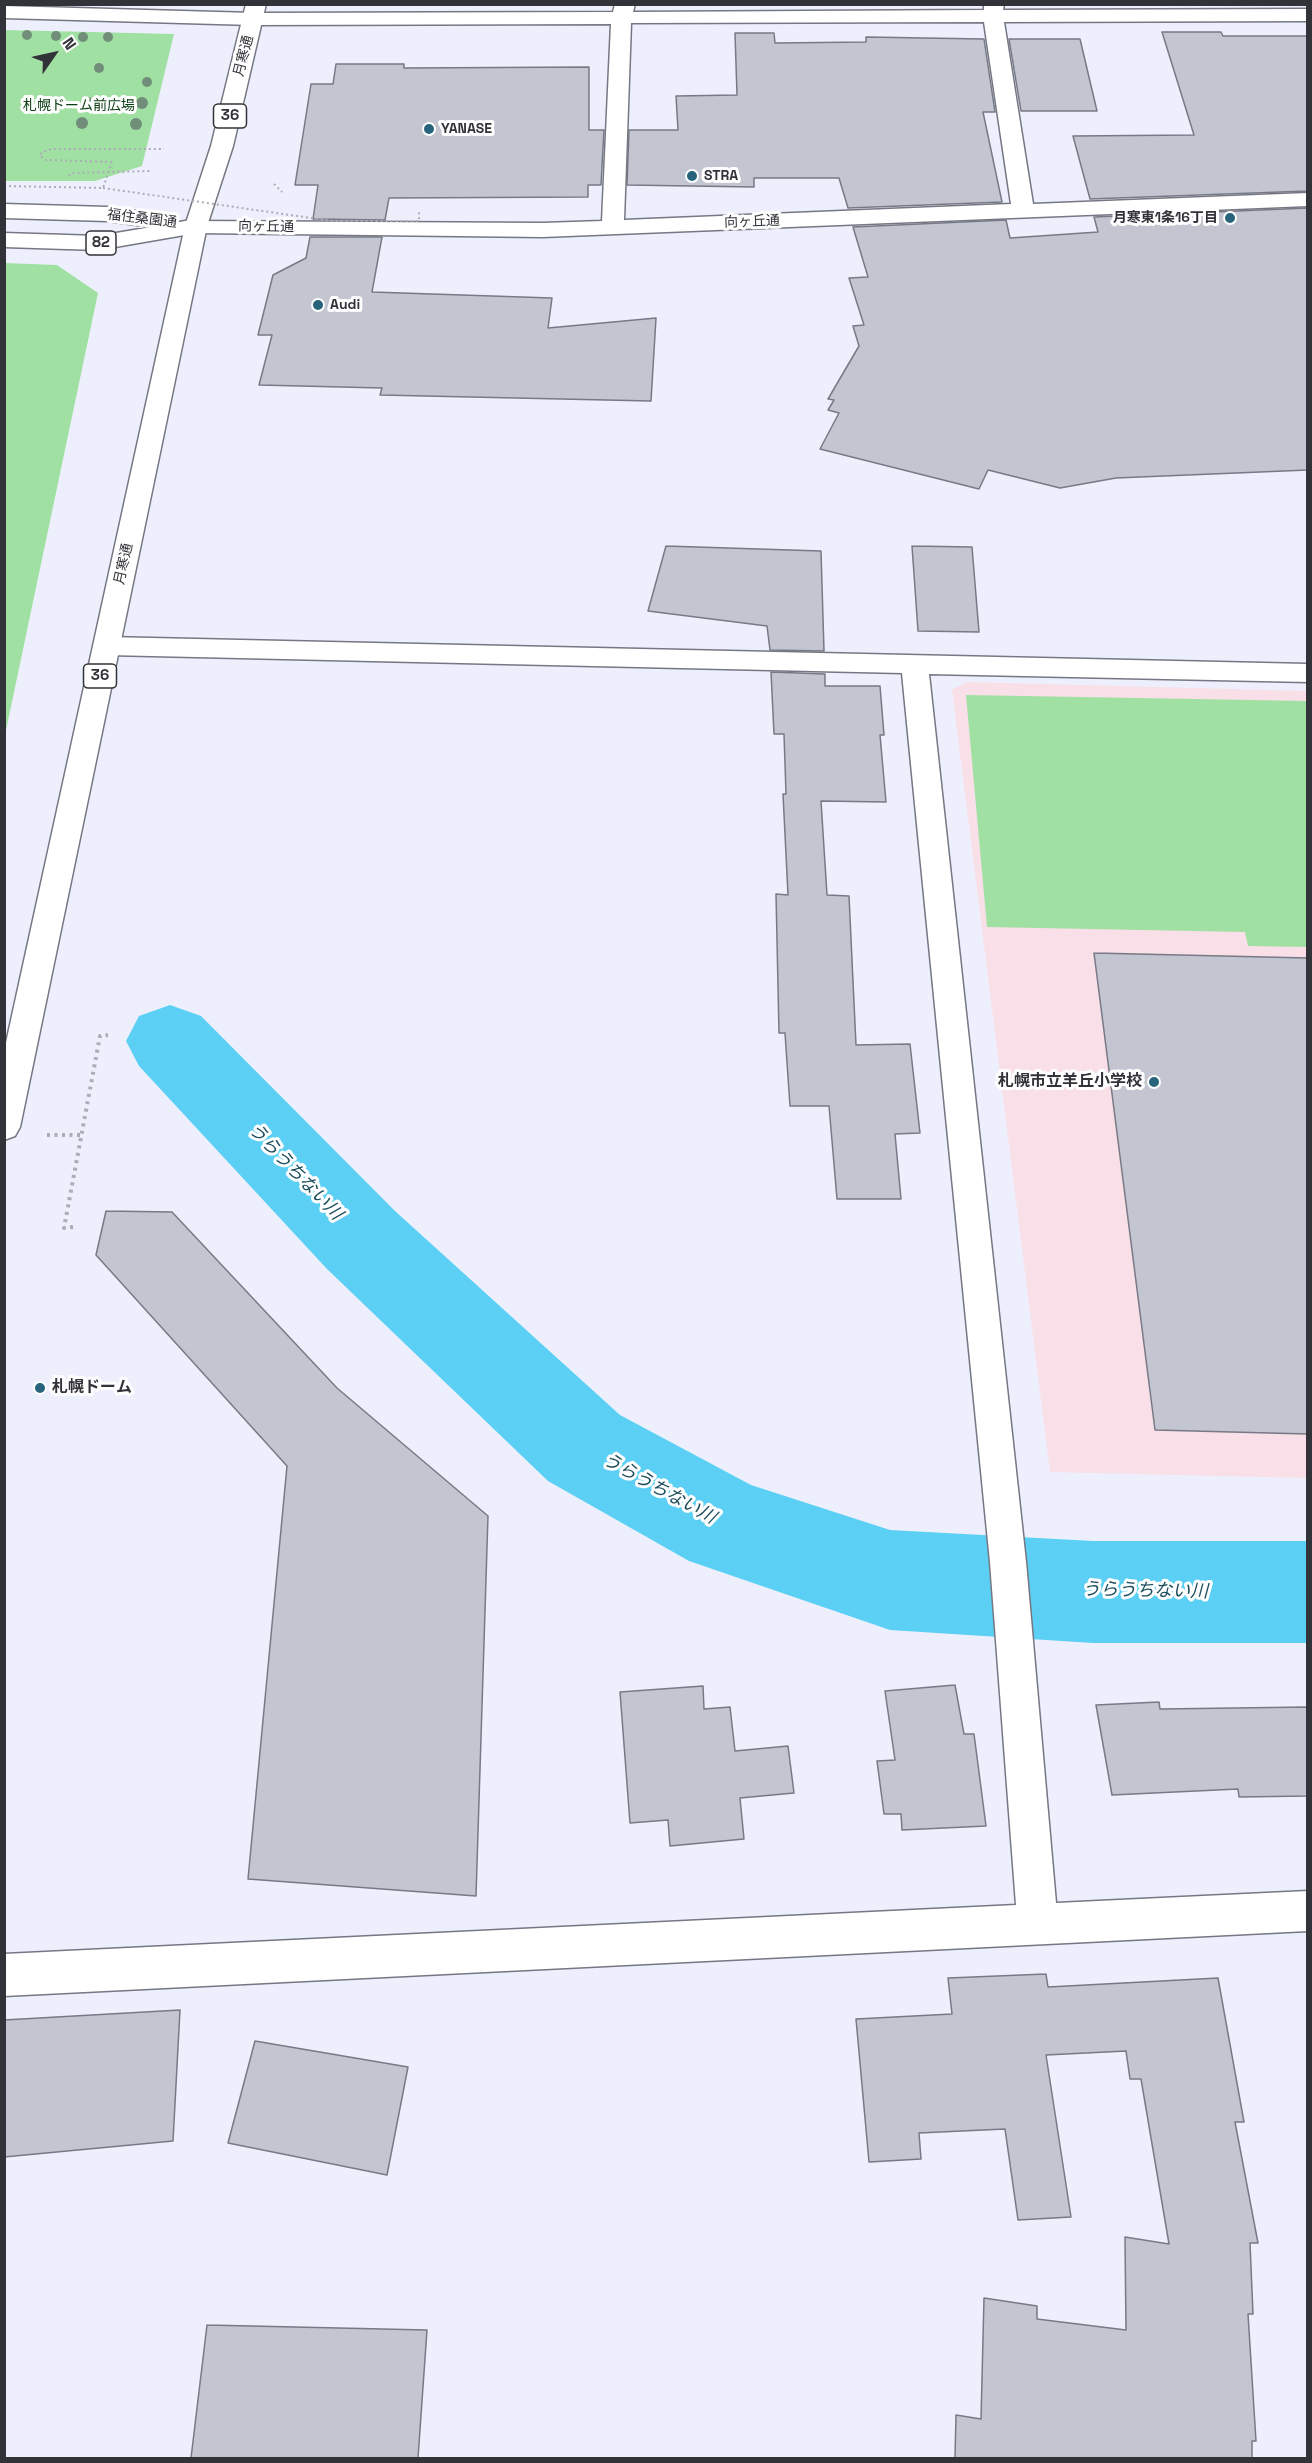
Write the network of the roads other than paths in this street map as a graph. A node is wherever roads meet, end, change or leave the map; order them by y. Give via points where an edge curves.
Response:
1 (623, 11) edge
2 (993, 11) edge
3 (4, 12) edge
4 (255, 12) edge
5 (1308, 15) edge
6 (1308, 199) edge
7 (4, 211) edge
8 (1023, 211) junction
9 (196, 226) junction
10 (613, 228) junction
11 (4, 240) edge
12 (107, 646) junction
13 (915, 666) junction
14 (1308, 673) edge
15 (4, 1126) edge
16 (1308, 1911) edge
17 (1038, 1925) junction
18 (4, 1975) edge

1 - 2 main road
1 - 4 main road
1 - 10 main road
2 - 5 main road
2 - 8 main road
3 - 4 main road
4 - 9 main road, 月寒通 / 36 via 222,146
6 - 8 main road, 向ヶ丘通
7 - 9 main road, 福住桑園通 / 82 via 107,214
8 - 10 main road, 向ヶ丘通
9 - 10 main road, 向ヶ丘通
9 - 11 main road, 福住桑園通 / 82 via 99,243
9 - 12 main road, 月寒通 / 36
12 - 13 main road
12 - 15 main road, 月寒通 / 36
13 - 14 main road
13 - 17 main road via 1008,1562
16 - 17 main road
17 - 18 main road

